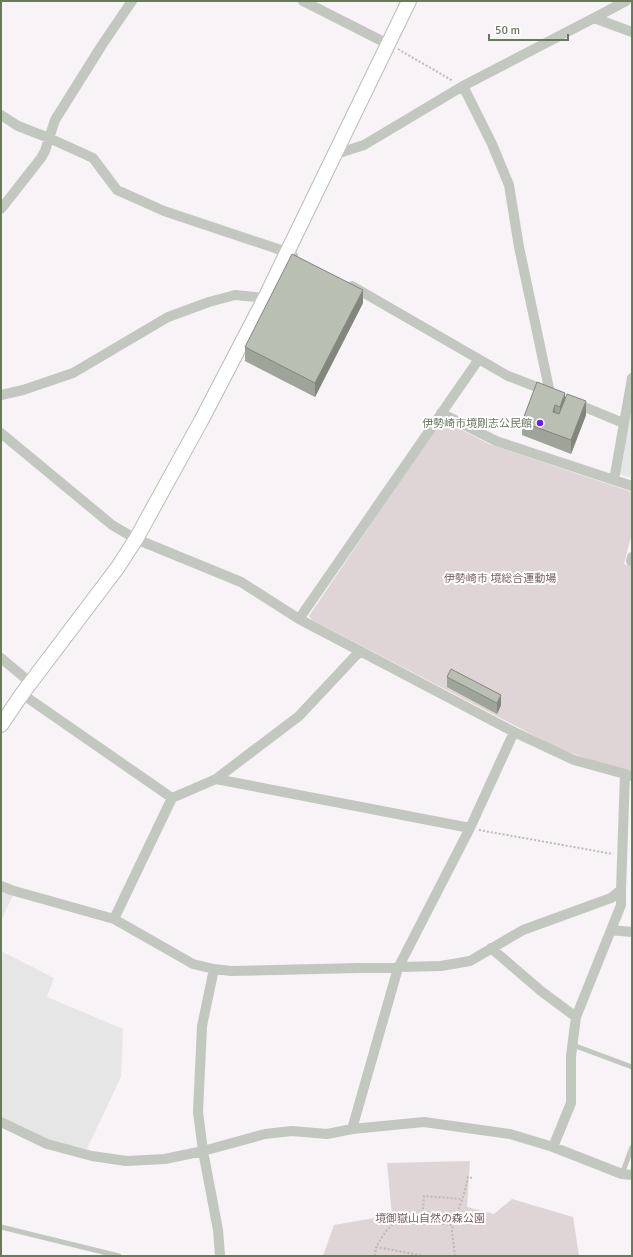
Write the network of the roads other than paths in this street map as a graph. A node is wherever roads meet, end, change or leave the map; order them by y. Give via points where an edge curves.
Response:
1 (132, 1) edge
2 (303, 1) edge
3 (409, 1) edge
4 (626, 1) edge
5 (594, 18) junction
6 (632, 32) edge
7 (388, 44) junction
8 (463, 86) junction
9 (1, 115) edge
10 (49, 138) junction
11 (336, 154) junction
12 (1, 209) edge
13 (287, 252) junction
14 (300, 259) edge
15 (340, 280) edge
16 (265, 298) junction
17 (479, 359) junction
18 (632, 378) edge
19 (1, 395) edge
20 (557, 396) junction
21 (440, 413) junction
22 (623, 423) junction
23 (1, 433) edge
24 (614, 480) junction
25 (632, 486) edge
26 (136, 539) junction
27 (632, 556) edge
28 (632, 561) edge
29 (299, 619) junction
30 (360, 651) junction
31 (1, 658) edge
32 (31, 683) junction
33 (22, 694) junction
34 (1, 725) edge
35 (514, 732) junction
36 (628, 775) edge
37 (216, 779) junction
38 (172, 798) junction
39 (470, 828) junction
40 (1, 886) edge
41 (621, 890) junction
42 (114, 919) junction
43 (611, 930) junction
44 (632, 932) edge
45 (491, 948) junction
46 (398, 968) junction
47 (214, 969) junction
48 (576, 1017) junction
49 (572, 1045) junction
50 (632, 1067) edge
51 (1, 1122) edge
52 (352, 1129) junction
53 (553, 1147) junction
54 (632, 1147) edge
55 (203, 1151) junction
56 (622, 1174) junction
57 (632, 1175) edge
58 (1, 1227) edge
59 (119, 1256) edge
60 (220, 1256) edge

1 - 10 street via 55,120
2 - 7 street
3 - 7 street
4 - 5 street
5 - 6 street
5 - 8 street
7 - 11 street
8 - 11 street via 364,145
8 - 20 street via 510,185 519,247
9 - 10 street via 18,126
10 - 12 street via 39,162
10 - 13 street via 93,158 117,190 164,211
11 - 13 street
13 - 14 street
13 - 16 street
15 - 17 street
16 - 19 street via 235,295 209,302 168,318 73,373
16 - 26 street
17 - 20 street via 508,376
17 - 21 street
18 - 22 street
20 - 22 street
21 - 24 street via 496,441
21 - 29 street
22 - 24 street
23 - 26 street via 112,525
24 - 25 street
26 - 29 street via 241,582
26 - 32 street
27 - 28 street
29 - 30 street
30 - 35 street
30 - 37 street via 299,716
31 - 32 street
32 - 33 street
33 - 34 street
33 - 38 street
35 - 36 street via 574,760
35 - 39 street
36 - 41 street
37 - 38 street
37 - 39 street
38 - 42 street
39 - 46 street
40 - 42 street
41 - 43 street via 622,905
41 - 45 street via 611,898 523,930
42 - 47 street via 193,964
43 - 44 street
43 - 48 street
45 - 46 street via 470,962
45 - 48 street
46 - 47 street via 231,971
46 - 52 street
47 - 55 street via 202,1026 198,1112
48 - 49 street
49 - 50 lane
49 - 53 street via 571,1103
51 - 55 street via 46,1144 92,1156 126,1161 165,1159
52 - 53 street via 424,1122 510,1134
52 - 55 street via 327,1134 292,1131 265,1134
53 - 56 street
54 - 56 lane
55 - 60 street via 218,1230
56 - 57 street
58 - 59 lane

